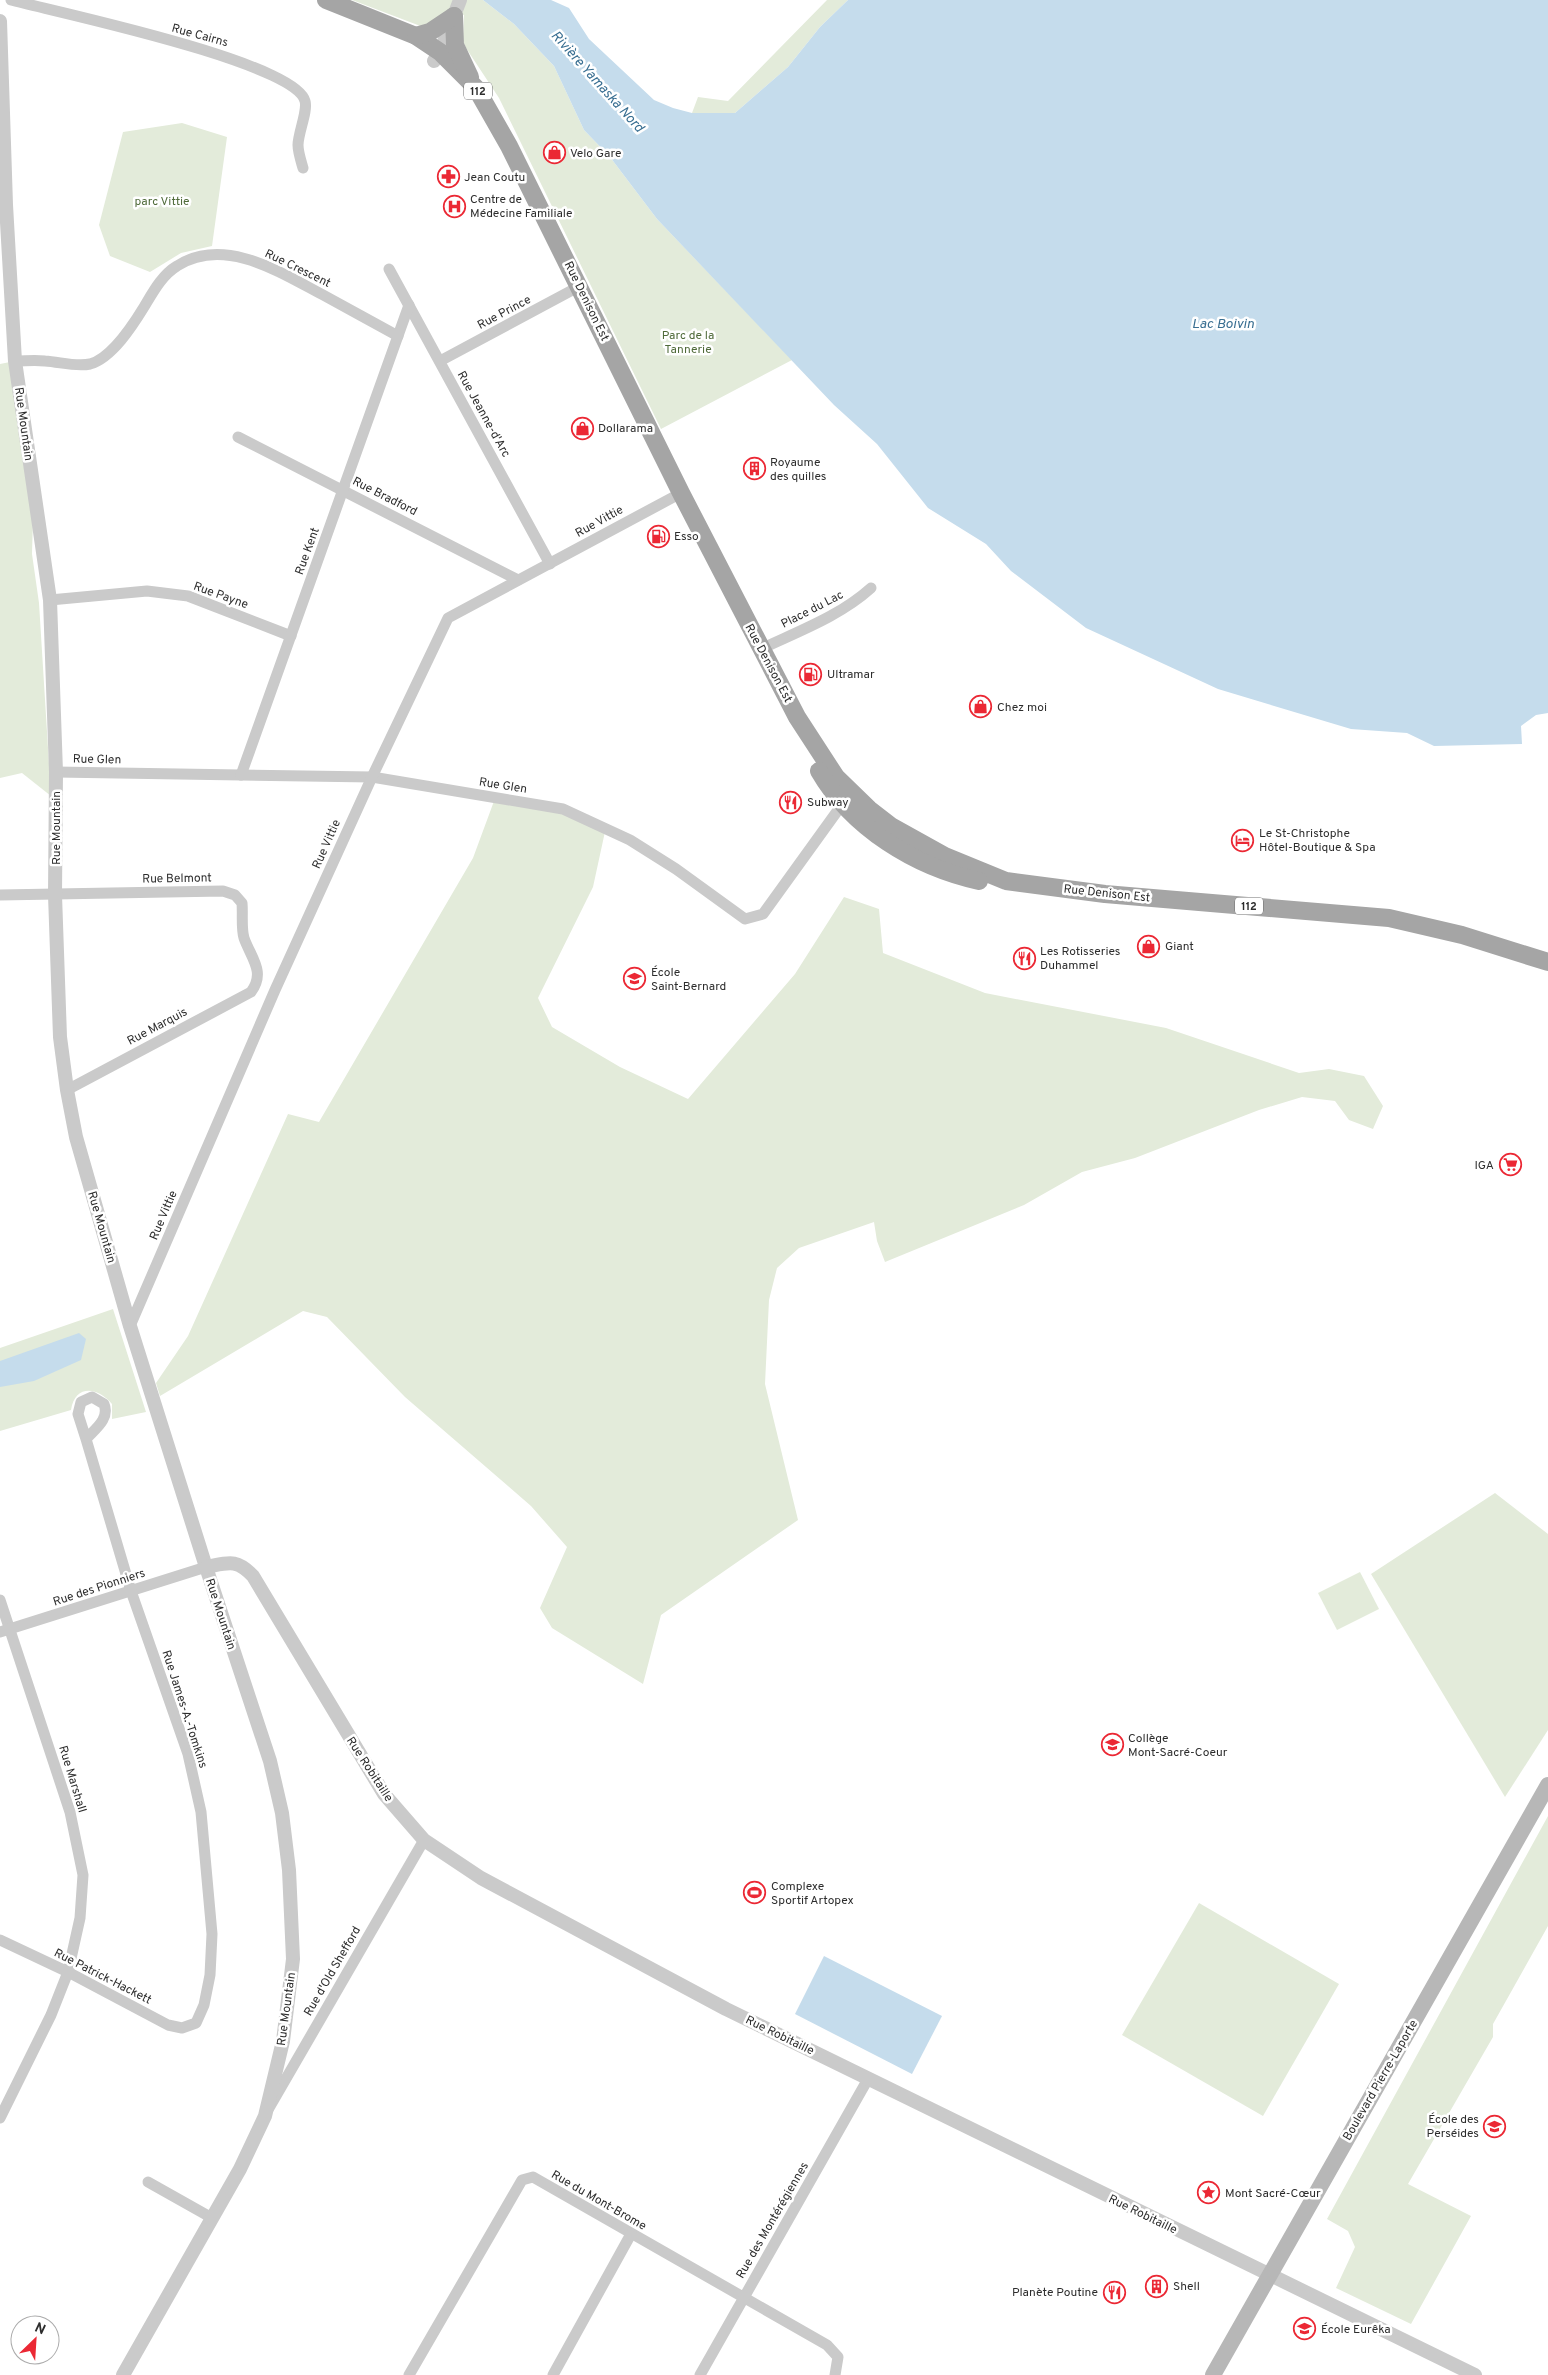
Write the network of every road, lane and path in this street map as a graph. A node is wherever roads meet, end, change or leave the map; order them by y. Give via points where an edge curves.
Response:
1 (11, 0) edge
2 (326, 0) edge
3 (457, 8) edge
4 (366, 16) junction
5 (0, 21) edge
6 (416, 36) junction
7 (437, 56) junction
8 (476, 88) junction
9 (504, 137) junction
10 (303, 168) dead end
11 (3, 205) edge
12 (389, 269) dead end
13 (580, 286) junction
14 (409, 305) junction
15 (398, 336) junction
16 (15, 361) junction
17 (440, 361) junction
18 (238, 436) dead end
19 (343, 490) junction
20 (681, 493) junction
21 (550, 564) junction
22 (518, 580) junction
23 (872, 588) dead end
24 (50, 600) junction
25 (291, 636) junction
26 (761, 649) junction
27 (56, 772) junction
28 (241, 775) junction
29 (372, 777) junction
30 (847, 798) junction
31 (0, 895) edge
32 (55, 895) junction
33 (1489, 945) junction
34 (1548, 962) edge
35 (1548, 974) edge
36 (258, 983) joint
37 (67, 1090) junction
38 (130, 1326) junction
39 (86, 1439) dead end
40 (206, 1567) junction
41 (132, 1591) junction
42 (0, 1600) edge
43 (5, 1631) edge
44 (1548, 1784) edge
45 (424, 1840) junction
46 (0, 1940) edge
47 (68, 1972) junction
48 (196, 2023) joint
49 (868, 2079) junction
50 (265, 2116) junction
51 (0, 2118) edge
52 (148, 2182) dead end
53 (212, 2218) junction
54 (631, 2234) junction
55 (1269, 2276) junction
56 (744, 2298) junction
57 (123, 2375) edge
58 (409, 2375) edge
59 (553, 2375) edge
60 (700, 2375) edge
61 (835, 2375) edge
62 (1212, 2375) edge
63 (1475, 2375) edge

1 - 10 street, Rue Cairns via 218,53 256,67 299,89 306,102 298,147
2 - 4 main road, Rue Denison Est / 112
3 - 6 main road via 430,32
3 - 7 street
3 - 8 main road via 455,45
4 - 6 main road, Rue Denison Est / 112
4 - 7 main road
5 - 11 street, Rue Mountain
6 - 7 main road, Rue Denison Est / 112
7 - 8 main road, Rue Denison Est / 112
7 - 9 main road
8 - 9 main road, Rue Denison Est / 112
9 - 13 main road, Rue Denison Est / 112
11 - 16 street, Rue Mountain
12 - 14 street
13 - 17 street, Rue Prince
13 - 20 main road, Rue Denison Est / 112
14 - 15 street
14 - 17 street, Rue Jeanne-d'Arc
15 - 16 street, Rue Crescent via 270,267 246,258 216,255 194,257 176,266 161,280 129,331 92,364
15 - 19 street, Rue Kent
16 - 24 street, Rue Mountain
17 - 21 street, Rue Jeanne-d'Arc
18 - 19 street, Rue Bradford
19 - 22 street, Rue Bradford
19 - 25 street, Rue Kent
20 - 21 street, Rue Vittie
20 - 26 main road, Rue Denison Est / 112
21 - 22 street, Rue Vittie
22 - 29 street, Rue Vittie via 448,618
23 - 26 street, Place du Lac via 839,612
24 - 25 street, Rue Payne via 147,591 188,596
24 - 27 street, Rue Mountain
25 - 28 street, Rue Kent
26 - 30 main road, Rue Denison Est / 112 via 797,717 820,773
27 - 28 street, Rue Glen
27 - 32 street, Rue Mountain
28 - 29 street, Rue Glen
29 - 30 street, Rue Glen via 563,809 630,840 745,919 763,914
29 - 38 street, Rue Vittie via 275,990
30 - 33 main road, Rue Denison Est / 112 via 878,836 944,871 976,880 1389,918 1462,935
31 - 32 street, Rue Belmont
32 - 36 street, Rue Belmont via 223,891 235,895 242,903 243,936 258,970
32 - 37 street, Rue Mountain via 60,1037
33 - 34 main road, Rue Denison Est / 112
33 - 35 main road, Rue Denison Est / 112
36 - 37 street, Rue Marquis via 251,992
37 - 38 street, Rue Mountain via 76,1137
38 - 40 street, Rue Mountain
39 - 41 street, Rue James-A.-Tomkins
40 - 41 street, Rue des Pionniers
40 - 45 street, Rue Robitaille via 230,1562 243,1566 253,1576 384,1794
40 - 50 street, Rue Mountain via 270,1761 282,1813 289,1870 292,1959 283,2041
41 - 43 street, Rue des Pionniers
41 - 48 street, Rue James-A.-Tomkins via 188,1754 201,1812 212,1934 210,1975 204,2005
42 - 43 street, Rue Marshall
43 - 47 street, Rue Marshall via 70,1812 83,1875 80,1918
44 - 55 main road, Boulevard Pierre-Laporte
45 - 49 street, Rue Robitaille via 481,1878 620,1954
45 - 50 street, Rue d'Old Shefford
46 - 47 street, Rue Patrick-Hackett
47 - 48 street, Rue Patrick-Hackett via 168,2025 182,2028
47 - 51 street, Rue Marshall via 51,2015
49 - 55 street, Rue Robitaille
49 - 56 street, Rue des Montérégiennes
50 - 53 street, Rue Mountain
52 - 53 street
53 - 57 street, Rue Mountain
54 - 56 street, Rue du Mont-Brome
54 - 58 street, Rue du Mont-Brome via 533,2177 522,2180
54 - 59 street
55 - 62 main road, Boulevard Pierre-Laporte
55 - 63 street, Rue Robitaille
56 - 60 street, Rue des Montérégiennes
56 - 61 street, Rue du Mont-Brome via 834,2351 838,2357

